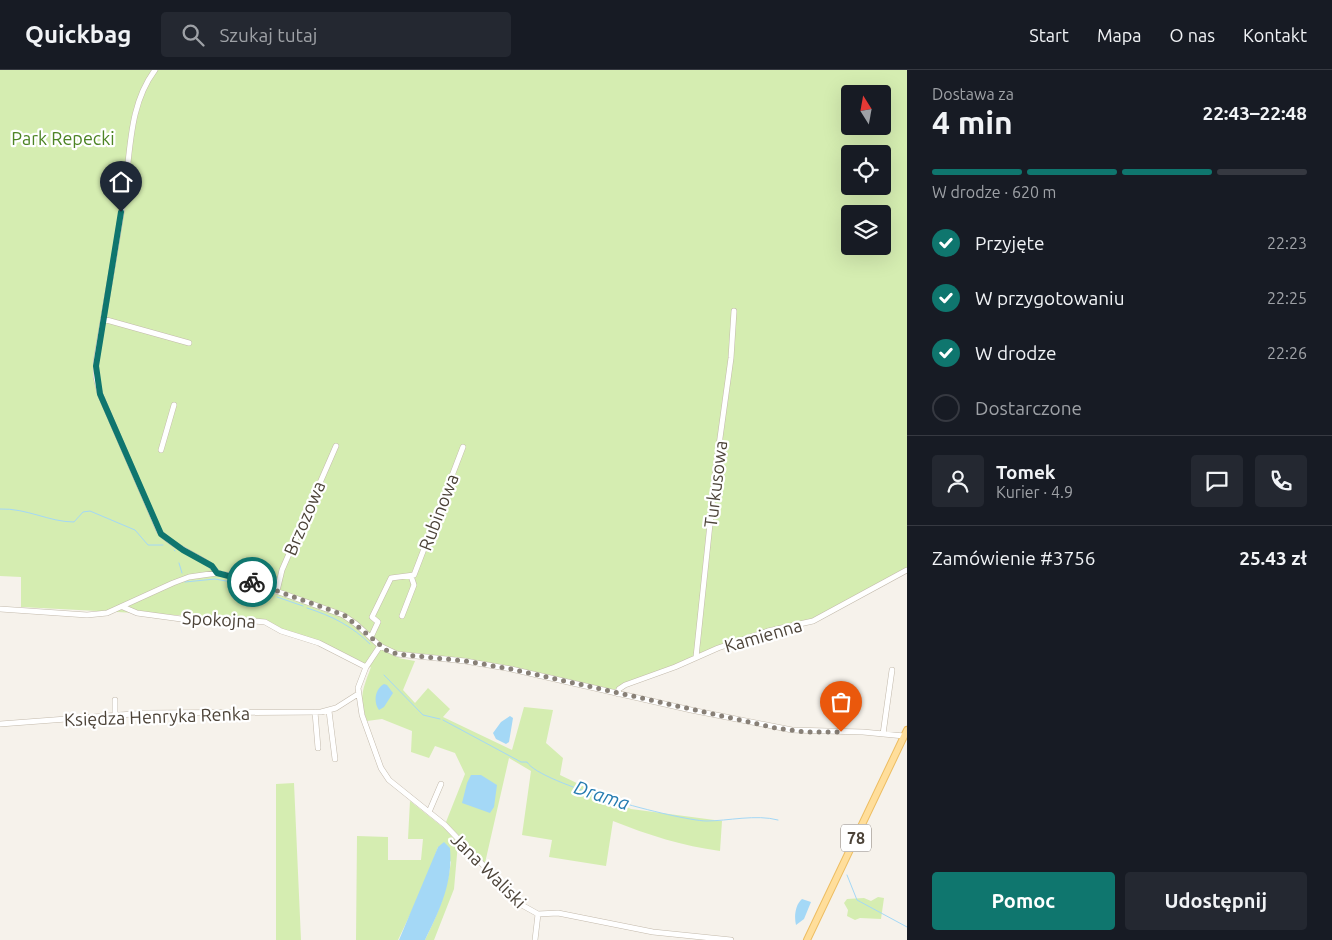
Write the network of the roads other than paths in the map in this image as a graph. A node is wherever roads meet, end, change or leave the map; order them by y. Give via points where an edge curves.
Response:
1 (155, 70) edge
2 (734, 311) dead end
3 (103, 319) junction
4 (189, 343) dead end
5 (174, 405) dead end
6 (336, 446) dead end
7 (462, 447) dead end
8 (161, 450) dead end
9 (907, 570) edge
10 (217, 573) junction
11 (411, 576) junction
12 (277, 591) junction
13 (123, 607) junction
14 (0, 609) edge
15 (402, 616) dead end
16 (371, 637) junction
17 (380, 646) junction
18 (696, 657) junction
19 (366, 667) junction
20 (892, 670) dead end
21 (358, 694) junction
22 (618, 694) junction
23 (115, 700) dead end
24 (329, 711) junction
25 (314, 712) junction
26 (115, 714) junction
27 (0, 724) edge
28 (906, 733) edge
29 (883, 734) junction
30 (318, 748) dead end
31 (335, 759) dead end
32 (441, 784) dead end
33 (429, 812) junction
34 (538, 914) junction
35 (535, 940) edge
36 (731, 940) edge
37 (807, 940) edge

1 - 3 street via 135,112
2 - 18 street, Turkusowa
3 - 4 street
3 - 10 street via 96,366 98,387 155,523 165,538 212,566
5 - 8 street
6 - 12 street, Brzozowa via 282,570
7 - 11 street, Rubinowa
9 - 18 street, Kamienna via 813,621 768,630
10 - 12 street
10 - 13 street via 189,577
11 - 15 street, Rubinowa via 414,584
11 - 16 street via 390,578 372,617 378,622
12 - 16 street via 344,615
13 - 14 street via 87,615
13 - 19 street, Spokojna via 137,613 196,621 221,618 265,622 319,643
16 - 17 street
17 - 19 street
17 - 22 street via 397,654 504,668
18 - 22 street, Kamienna via 625,685
19 - 21 street
20 - 29 street
21 - 24 street, Księdza Henryka Renka
21 - 33 street, Jana Waliski via 373,749 384,774
22 - 29 street via 792,730
23 - 26 street
24 - 25 street, Księdza Henryka Renka
24 - 31 street
25 - 26 street, Księdza Henryka Renka
25 - 30 street
26 - 27 street, Księdza Henryka Renka
28 - 29 street
28 - 37 main road, 78
32 - 33 street
33 - 34 street, Jana Waliski via 520,904
34 - 35 street
34 - 36 street, Jana Waliski via 558,912 653,932

